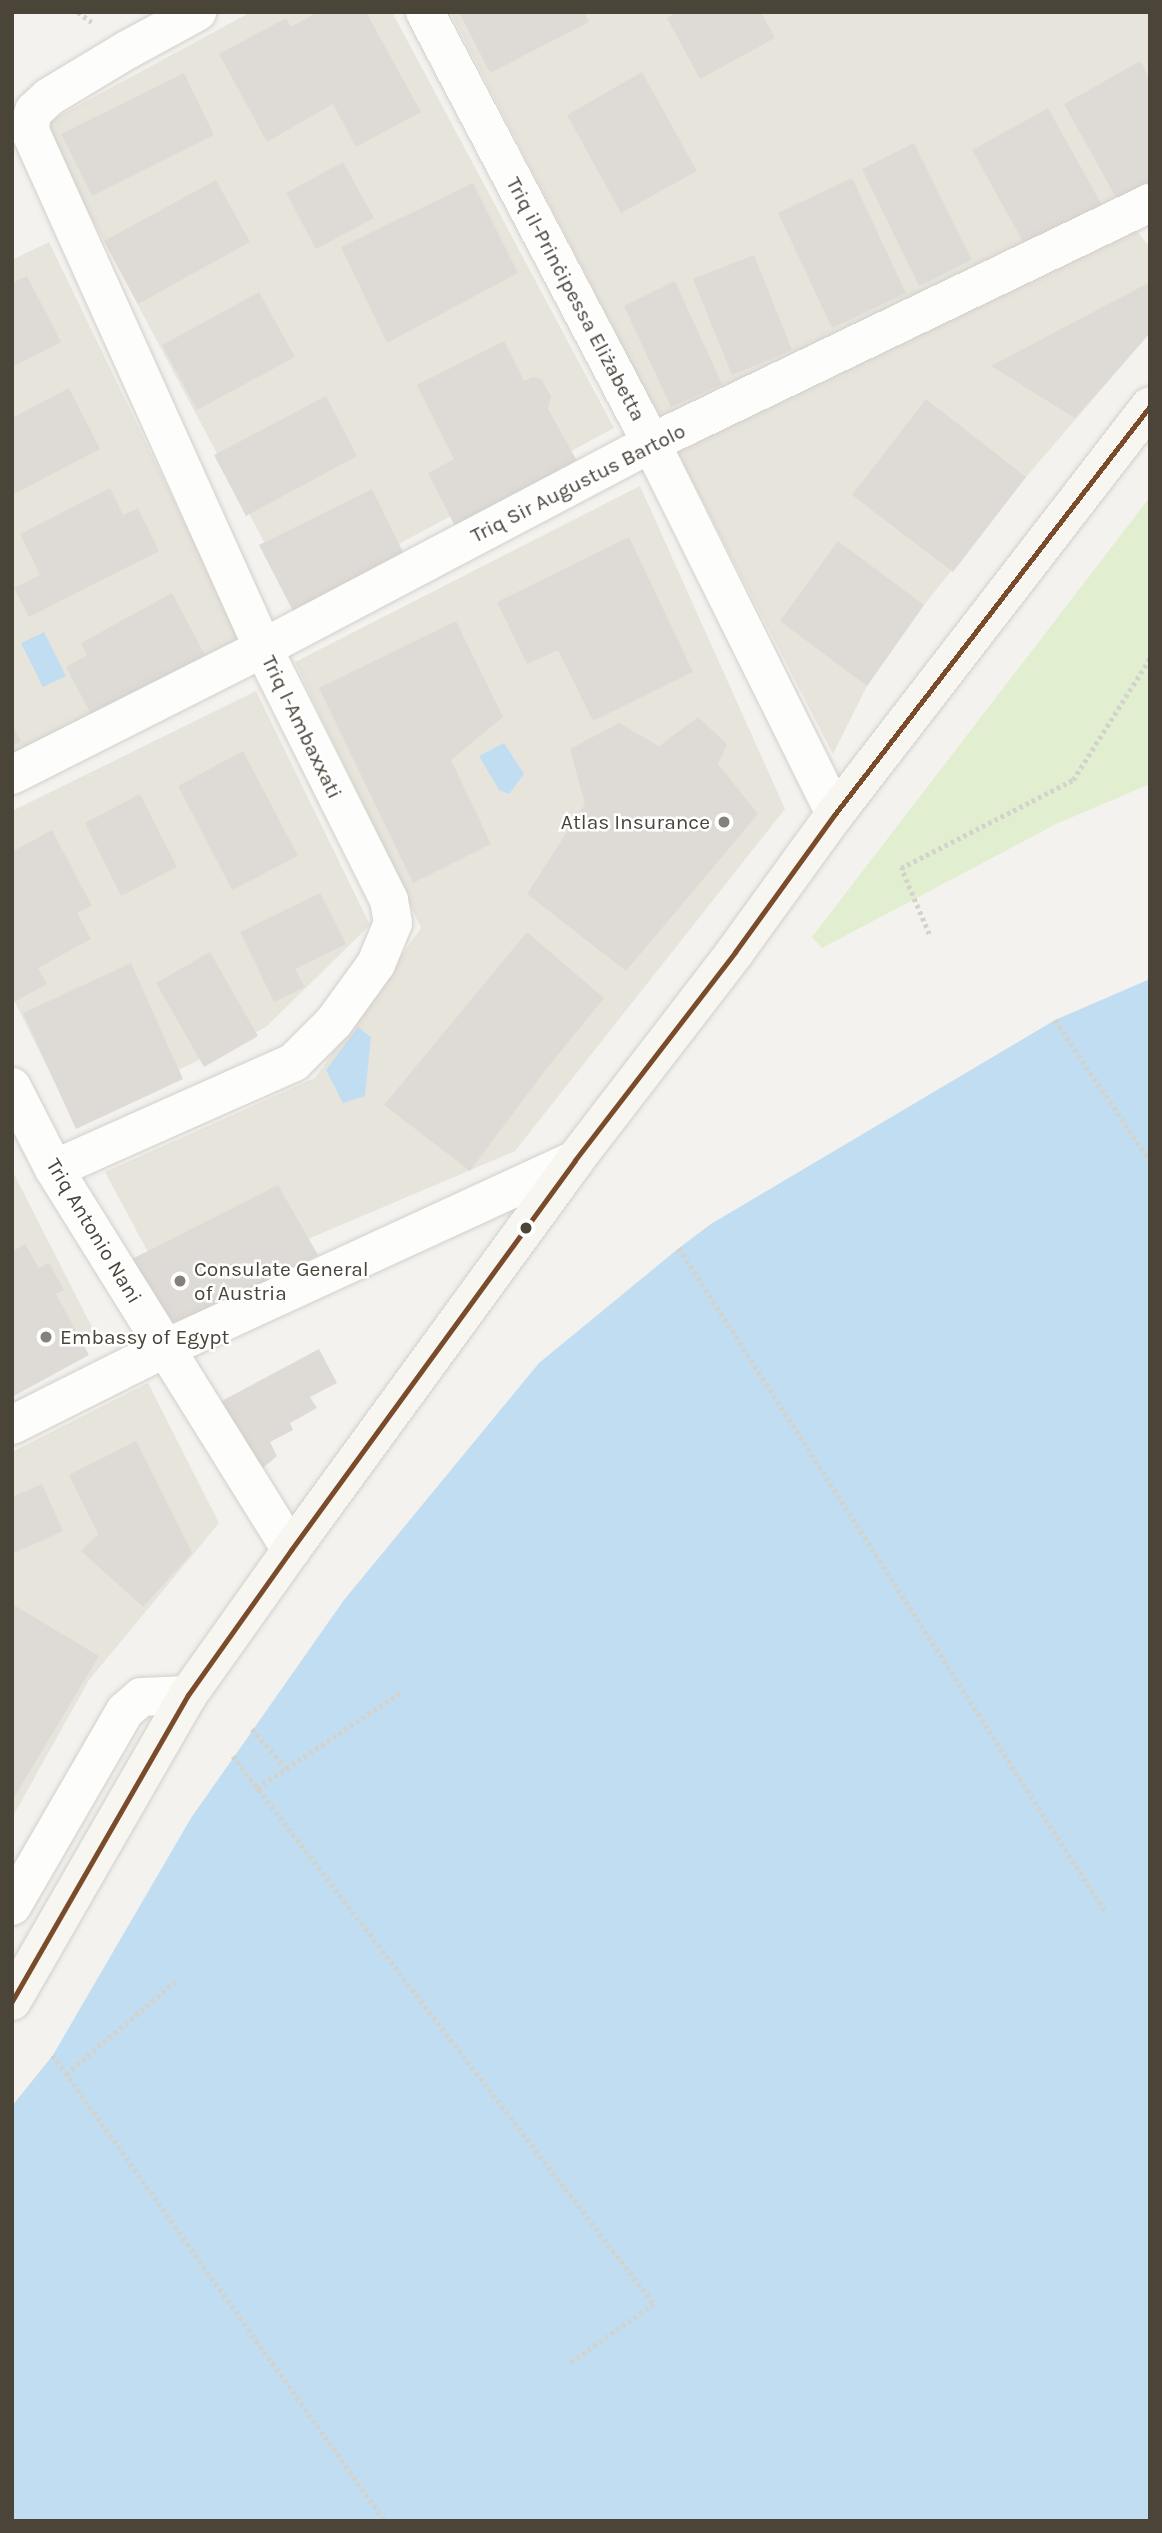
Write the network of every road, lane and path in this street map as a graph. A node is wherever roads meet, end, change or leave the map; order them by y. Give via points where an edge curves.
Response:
1 (197, 12) edge
2 (425, 12) edge
3 (1150, 203) edge
4 (1150, 406) edge
5 (651, 443) junction
6 (263, 648) junction
7 (1150, 658) edge
8 (12, 775) edge
9 (835, 814) junction
10 (929, 934) dead end
11 (1055, 1020) dead end
12 (12, 1087) edge
13 (575, 1160) junction
14 (1150, 1161) edge
15 (54, 1169) junction
16 (679, 1248) dead end
17 (166, 1348) junction
18 (12, 1425) edge
19 (291, 1550) junction
20 (400, 1693) dead end
21 (188, 1695) junction
22 (251, 1729) dead end
23 (233, 1756) dead end
24 (286, 1768) junction
25 (257, 1788) junction
26 (12, 1906) edge
27 (1105, 1911) dead end
28 (175, 1982) dead end
29 (12, 2001) edge
30 (53, 2055) dead end
31 (66, 2074) junction
32 (569, 2364) dead end
33 (385, 2521) edge

1 - 6 street, Triq l-Ambaxxati via 49,97 34,111 30,133
2 - 5 street, Triq il-Prinċipessa Eliżabetta
3 - 5 street, Triq Sir Augustus Bartolo
4 - 9 main road
5 - 6 street, Triq Sir Augustus Bartolo
5 - 9 street, Triq il-Prinċipessa Eliżabetta
6 - 8 street, Triq Sir Augustus Bartolo
6 - 15 street, Triq l-Ambaxxati via 389,900 393,923 387,941 334,1022 294,1062
7 - 10 path via 1073,780 901,868
9 - 13 main road
11 - 14 path
12 - 15 street, Triq Antonio Nani
13 - 17 street
13 - 19 main road
15 - 17 street, Triq Antonio Nani
16 - 27 path
17 - 18 street
17 - 19 street, Triq Antonio Nani
19 - 21 main road
20 - 24 path
21 - 26 street via 141,1697 125,1712
21 - 29 main road
22 - 24 path
23 - 25 path
24 - 25 path
25 - 32 path via 654,2304
28 - 31 path
30 - 31 path
31 - 33 path

